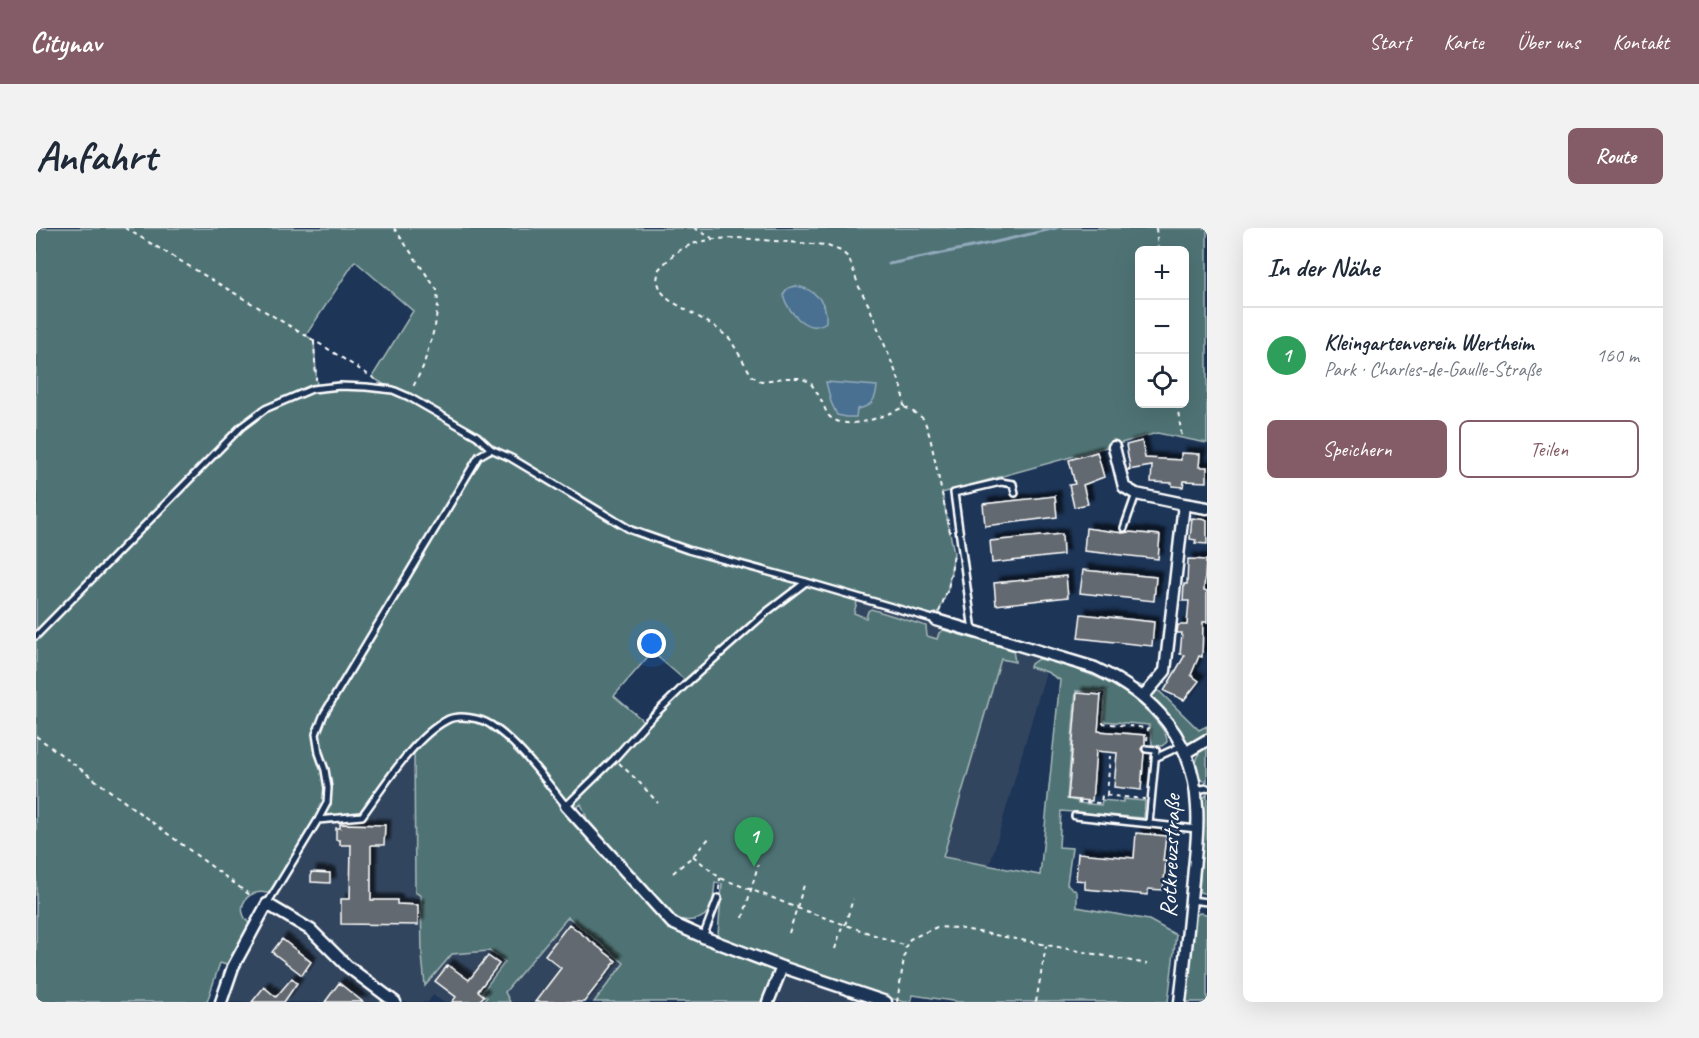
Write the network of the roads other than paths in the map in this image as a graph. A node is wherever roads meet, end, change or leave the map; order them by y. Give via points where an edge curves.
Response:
1 (1114, 447) dead end
2 (491, 449) junction
3 (1015, 493) dead end
4 (1136, 495) junction
5 (1184, 504) junction
6 (1207, 508) edge
7 (1124, 528) dead end
8 (806, 582) junction
9 (936, 620) joint
10 (973, 631) junction
11 (36, 636) edge
12 (1143, 696) junction
13 (1207, 740) edge
14 (1146, 749) road end
15 (1183, 750) junction
16 (1155, 758) junction
17 (1201, 789) edge
18 (566, 806) junction
19 (1075, 816) dead end
20 (318, 820) junction
21 (1149, 823) junction
22 (1197, 828) junction
23 (718, 898) road end
24 (1191, 900) junction
25 (1207, 902) edge
26 (267, 904) junction
27 (703, 938) junction
28 (782, 967) junction
29 (221, 1002) edge
30 (395, 1002) edge
31 (768, 1002) edge
32 (886, 1002) edge
33 (1180, 1002) edge

1 - 4 street via 1124,487
2 - 8 lane via 631,530
2 - 11 lane via 477,436 393,390 340,386 290,397 241,427
2 - 20 lane via 479,456 324,714 316,734 328,788 327,803
3 - 10 lane via 1013,484 1001,482 954,493
4 - 5 street
4 - 7 lane
5 - 6 street
5 - 12 street via 1165,671
8 - 9 lane
8 - 18 lane via 687,683
9 - 10 street, Rotkreuzstraße
10 - 12 street, Rotkreuzstraße via 1095,668
12 - 15 street, Rotkreuzstraße via 1168,724
13 - 15 street
14 - 16 lane via 1156,750
15 - 16 lane
15 - 17 street, Rotkreuzstraße
16 - 21 lane
17 - 22 street, Rotkreuzstraße
18 - 20 lane via 507,737 489,723 469,717 449,718 414,747 362,816
18 - 27 street via 672,923
19 - 21 lane
20 - 26 lane
21 - 22 lane
22 - 24 street, Rotkreuzstraße
23 - 27 lane
24 - 25 lane
24 - 33 street, Rotkreuzstraße
26 - 29 street via 233,967
26 - 30 street via 311,930 347,966
27 - 28 street
28 - 31 street
28 - 32 street

